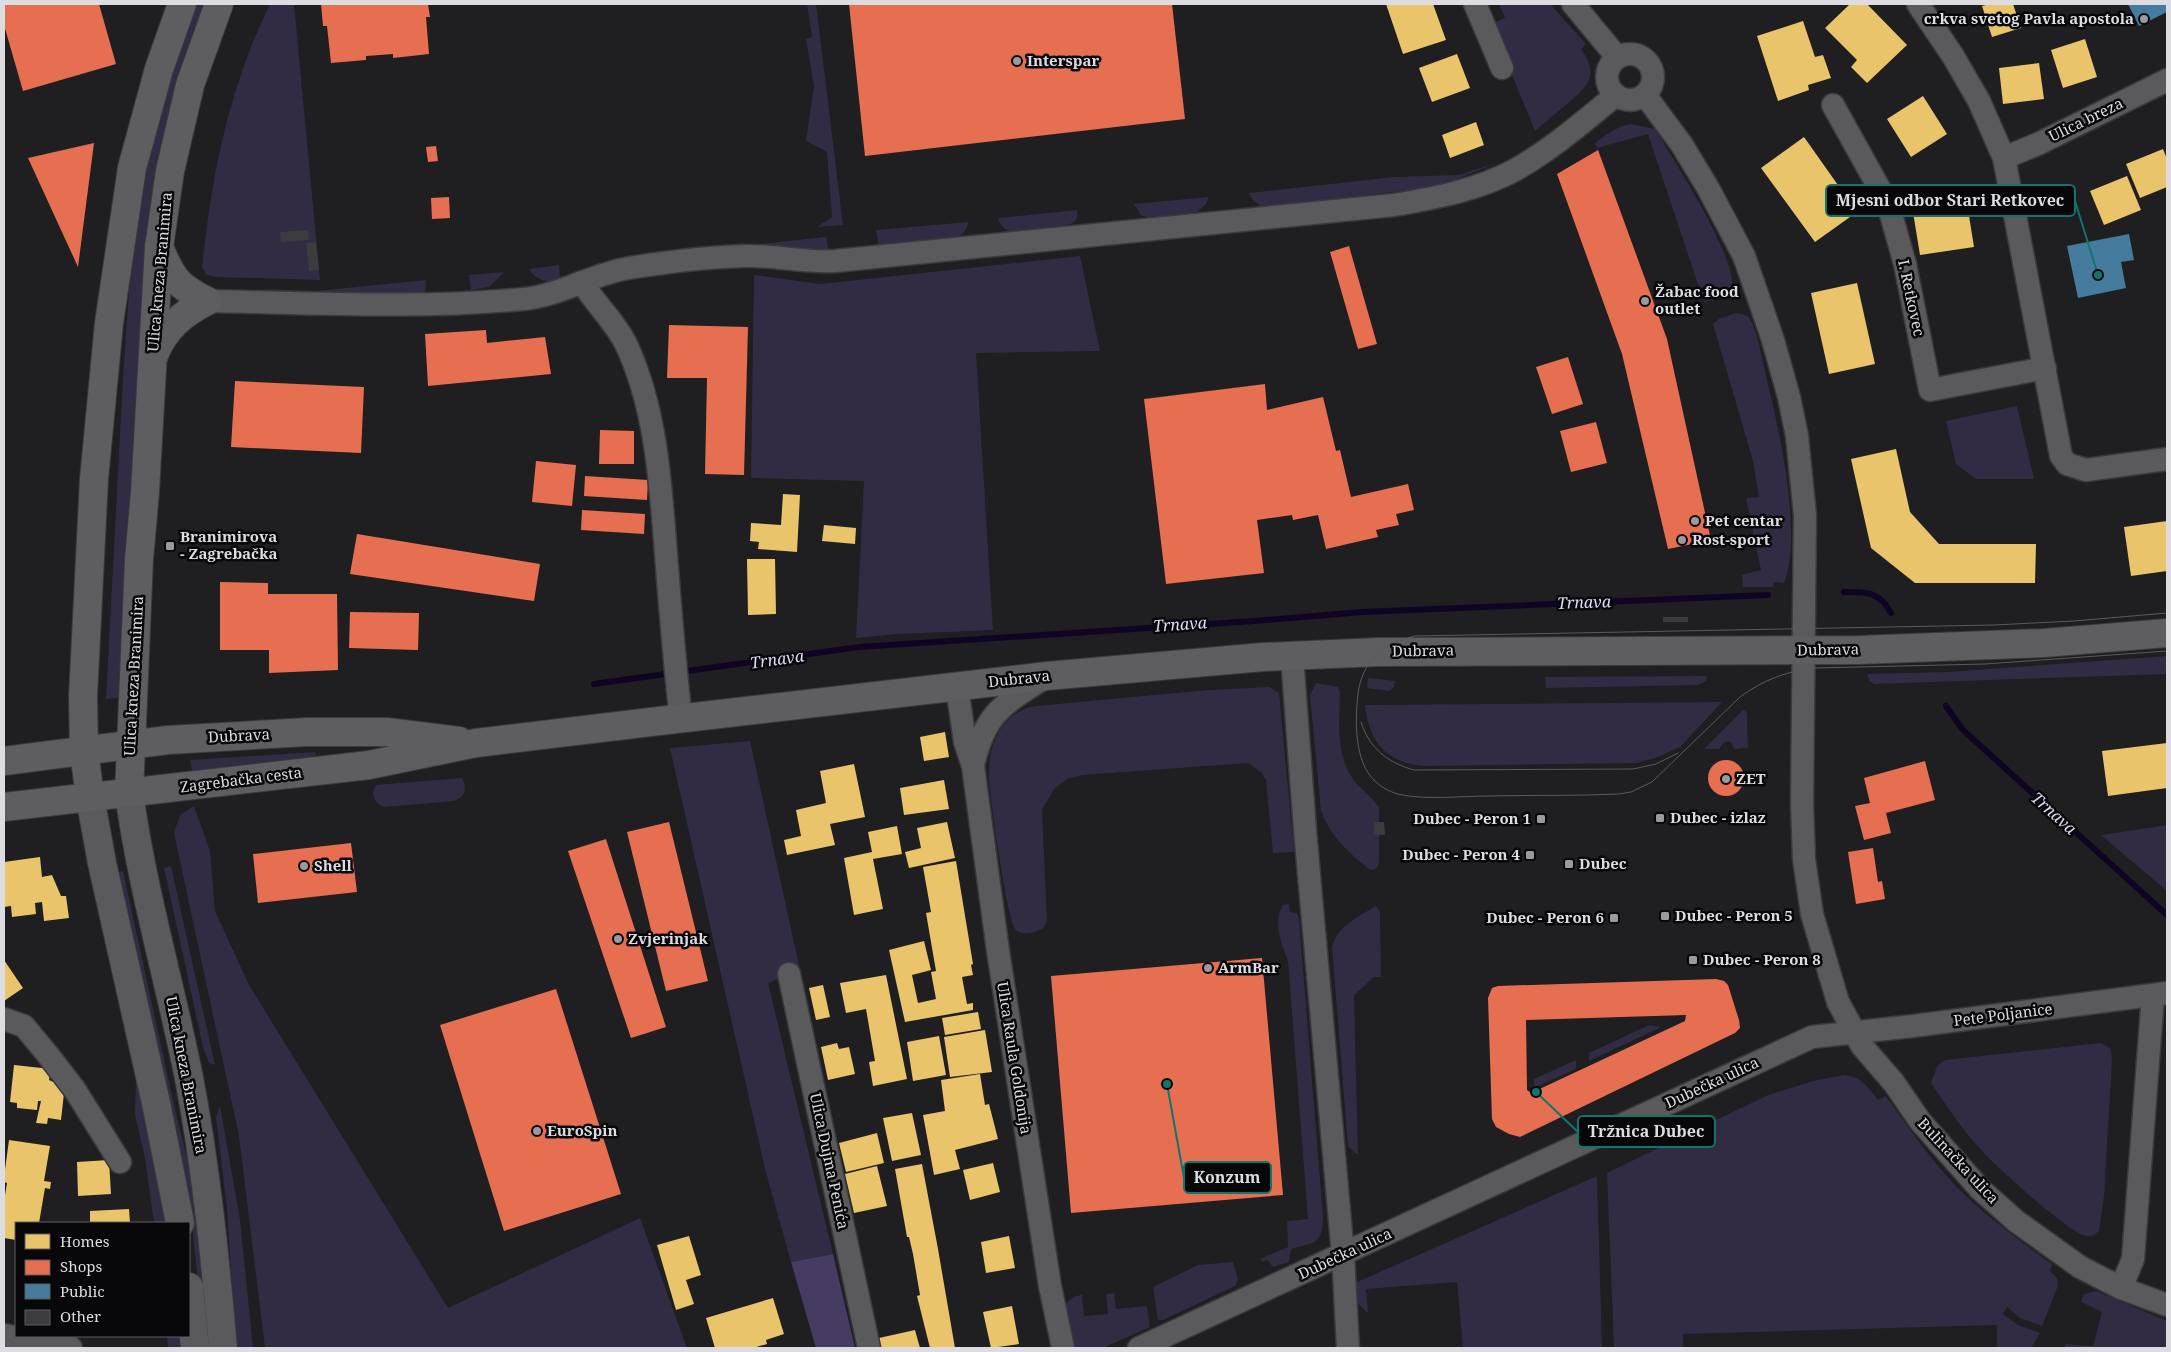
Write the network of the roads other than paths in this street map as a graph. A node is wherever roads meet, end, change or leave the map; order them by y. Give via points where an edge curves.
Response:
1 (182, 4) edge
2 (219, 4) edge
3 (1475, 4) edge
4 (1573, 4) edge
5 (1918, 4) edge
6 (1617, 57) junction
7 (1502, 68) dead end
8 (2167, 80) edge
9 (1645, 95) junction
10 (1616, 96) junction
11 (1833, 105) dead end
12 (2004, 158) junction
13 (159, 247) junction
14 (582, 282) junction
15 (208, 301) junction
16 (152, 358) junction
17 (2045, 368) junction
18 (2167, 459) edge
19 (2167, 633) edge
20 (1804, 650) junction
21 (1292, 656) junction
22 (1047, 676) junction
23 (957, 686) junction
24 (681, 719) junction
25 (476, 743) junction
26 (130, 744) junction
27 (84, 751) junction
28 (4, 761) edge
29 (973, 766) junction
30 (129, 793) junction
31 (90, 798) junction
32 (4, 807) edge
33 (789, 974) dead end
34 (2160, 994) edge
35 (4, 1019) edge
36 (1853, 1031) junction
37 (120, 1162) dead end
38 (180, 1222) edge
39 (1343, 1255) junction
40 (2121, 1288) junction
41 (190, 1297) edge
42 (2167, 1305) edge
43 (4, 1335) edge
44 (71, 1348) edge
45 (195, 1348) edge
46 (223, 1348) edge
47 (869, 1348) edge
48 (1063, 1348) edge
49 (1139, 1348) edge
50 (1348, 1348) edge

1 - 27 main road via 159,69 132,168 110,313 94,489 83,697
2 - 13 main road, Ulica kneza Branimira via 190,85 170,172
3 - 7 street
4 - 6 street
5 - 12 street via 1970,84
6 - 9 street via 1637,54 1648,61 1654,75 1650,90
6 - 10 street via 1607,76
8 - 12 street, Ulica breza
9 - 10 street via 1631,100
9 - 20 street via 1682,144 1731,228 1756,285 1790,397 1798,436 1805,516
10 - 14 street via 1568,135 1513,171 1433,198 1344,211 854,259 813,262 746,256 714,258 628,268
11 - 17 street, I. Retkovec via 1888,204 1905,264 1930,390
12 - 17 street
13 - 15 main road via 182,288
13 - 16 main road, Ulica kneza Branimira
14 - 15 street via 547,296 475,303 342,306
14 - 24 street via 626,343 641,384 653,437 662,506
15 - 16 main road via 189,311 169,328
16 - 26 main road, Ulica kneza Branimira
17 - 18 street via 2061,456 2067,464 2086,470
19 - 20 main road, Dubrava via 2044,643
20 - 21 main road, Dubrava via 1443,651
20 - 36 street via 1802,803 1807,884 1831,981
21 - 22 main road, Dubrava
21 - 39 street
22 - 23 main road, Dubrava
22 - 29 street, Ulica Raula Goldonija via 998,711 982,732
23 - 24 main road, Dubrava
23 - 29 street, Ulica Raula Goldonija via 965,742
24 - 25 main road, Dubrava
25 - 26 main road, Dubrava via 414,734 353,731
25 - 30 main road, Zagrebačka cesta via 369,765
26 - 27 main road, Dubrava
26 - 30 main road, Ulica kneza Branimira
27 - 28 main road, Dubrava
27 - 31 main road
29 - 48 street, Ulica Raula Goldonija via 1002,981 1050,1286
30 - 31 main road, Zagrebačka cesta
30 - 46 street, Ulica kneza Branimira via 189,1080 207,1200
31 - 32 main road, Zagrebačka cesta
31 - 38 street
33 - 47 street, Ulica Dujma Penića
34 - 36 street, Pete Poljanice
34 - 40 street, Pete Poljanice via 2133,1258
35 - 37 street via 24,1026 48,1055 79,1096
36 - 39 street, Dubečka ulica via 1820,1035 1798,1042
36 - 40 street, Bulinačka ulica via 1920,1121 1980,1189 2048,1245 2095,1276
39 - 49 street, Dubečka ulica
39 - 50 street
40 - 42 street, Bulinačka ulica
41 - 45 street
43 - 44 street

